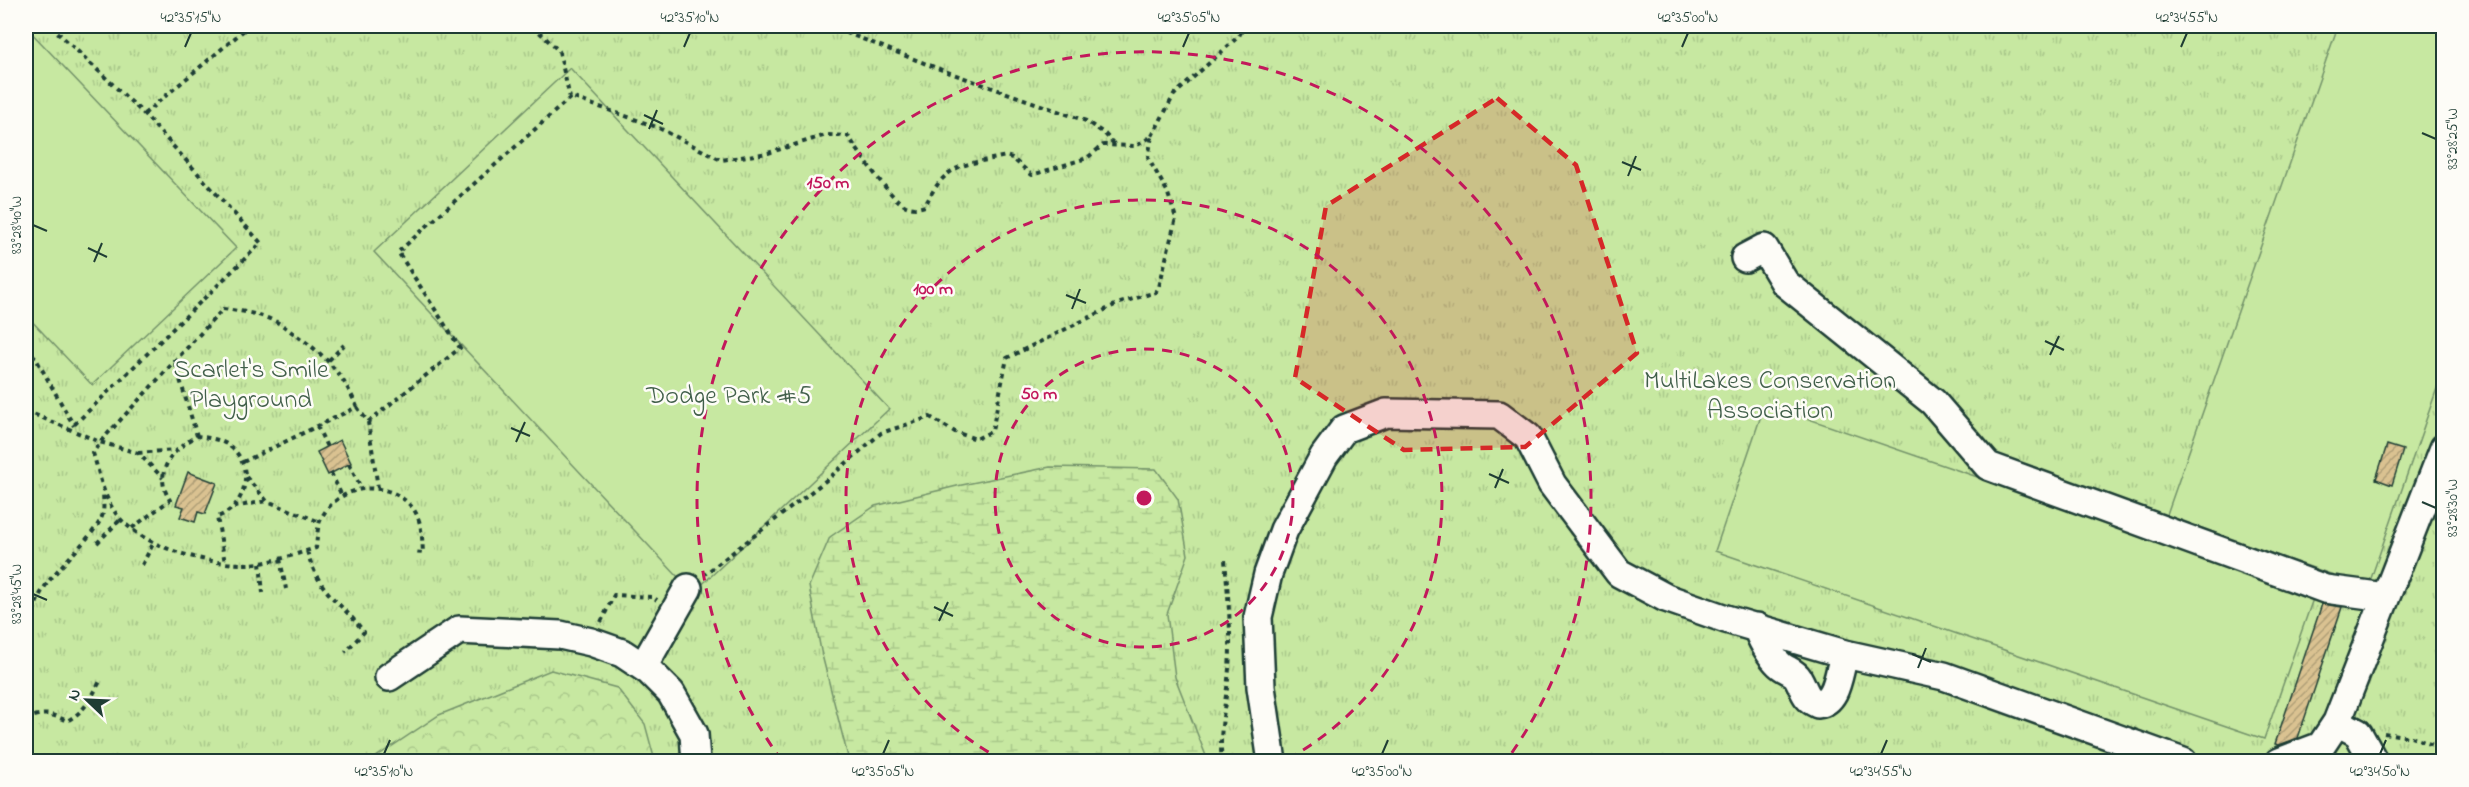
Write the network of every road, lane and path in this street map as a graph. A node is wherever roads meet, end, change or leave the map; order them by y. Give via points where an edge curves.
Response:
1 (51, 26) edge
2 (249, 26) edge
3 (533, 26) edge
4 (829, 26) edge
5 (1244, 26) edge
6 (570, 99) junction
7 (144, 114) junction
8 (1152, 136) junction
9 (1114, 144) junction
10 (1744, 258) dead end
11 (344, 345) dead end
12 (26, 348) edge
13 (329, 360) junction
14 (175, 363) junction
15 (357, 407) junction
16 (26, 411) edge
17 (368, 422) junction
18 (74, 424) junction
19 (317, 426) junction
20 (77, 430) junction
21 (197, 436) junction
22 (100, 442) junction
23 (327, 447) dead end
24 (2444, 448) edge
25 (175, 450) junction
26 (138, 453) junction
27 (243, 462) junction
28 (349, 465) dead end
29 (331, 474) dead end
30 (246, 477) junction
31 (163, 479) junction
32 (361, 488) junction
33 (378, 488) junction
34 (103, 489) junction
35 (342, 496) junction
36 (267, 501) junction
37 (234, 507) junction
38 (121, 519) junction
39 (320, 522) junction
40 (132, 528) junction
41 (154, 542) junction
42 (98, 543) dead end
43 (307, 551) junction
44 (413, 552) dead end
45 (280, 559) junction
46 (1225, 560) dead end
47 (225, 563) junction
48 (260, 563) junction
49 (142, 565) dead end
50 (688, 588) joint
51 (286, 590) dead end
52 (263, 593) dead end
53 (2385, 597) junction
54 (674, 613) junction
55 (1757, 627) junction
56 (591, 642) junction
57 (345, 652) dead end
58 (1845, 654) junction
59 (643, 667) junction
60 (389, 677) dead end
61 (100, 681) dead end
62 (26, 692) edge
63 (26, 720) edge
64 (2347, 728) junction
65 (2444, 749) edge
66 (696, 762) edge
67 (1222, 762) edge
68 (1272, 762) edge
69 (2182, 762) edge
70 (2279, 762) edge
71 (2374, 762) edge

1 - 7 path
2 - 7 path
3 - 6 path via 560,51
4 - 9 path via 1086,121
5 - 8 path via 1239,36 1174,94
6 - 9 path via 657,127 721,160 768,153 826,135 848,136 875,175 906,206 917,209 925,206 934,187 949,171 966,165 1006,156 1032,175 1087,158 1103,146
6 - 17 path via 398,252 460,348
7 - 18 path via 261,243
8 - 9 path via 1136,146
8 - 50 path via 1148,158 1167,191 1176,218 1156,292 1117,304 1007,358 992,431 976,439 930,417 885,430
10 - 53 lane via 1764,248 1785,283 1933,402 1988,466 2325,589
11 - 13 path
12 - 18 path
13 - 14 path via 274,320 223,309
13 - 15 path via 348,386
14 - 21 path
14 - 22 path
15 - 17 path
15 - 19 path
16 - 20 path
17 - 33 path
18 - 20 path
19 - 23 path
19 - 27 path
20 - 22 path
21 - 25 path
21 - 27 path via 220,440 233,448
22 - 26 path
22 - 34 path via 93,453
24 - 53 lane
25 - 26 path
25 - 31 path via 166,463
26 - 31 path
27 - 30 path
28 - 32 path
29 - 35 path
30 - 36 path
30 - 37 path via 243,493
31 - 40 path via 171,500
32 - 33 path
32 - 35 path
33 - 44 path via 403,499 418,518 423,553
34 - 38 path
34 - 62 path via 103,515 39,596 29,631
35 - 39 path
36 - 37 path
36 - 39 path
37 - 47 path via 217,517
38 - 40 path
38 - 42 path
39 - 43 path via 316,548
40 - 41 path
41 - 47 path via 180,553
41 - 49 path
43 - 45 path
43 - 57 path via 320,585 363,632
45 - 48 path
45 - 51 path
46 - 67 path via 1230,660 1219,739
47 - 48 path
48 - 52 path
50 - 54 lane
53 - 64 lane
54 - 56 path via 653,597 614,595
54 - 59 lane
55 - 58 lane
55 - 58 lane via 1762,643 1778,664 1798,676 1806,698 1818,704 1828,701 1833,694
55 - 68 lane via 1666,598 1619,573 1552,484 1528,436 1499,415 1386,413 1344,429 1324,456 1284,530 1268,574 1258,617 1261,687
56 - 59 lane
56 - 60 lane via 560,635 459,630
58 - 69 lane via 1944,676
59 - 66 lane via 671,693 694,735
61 - 63 path via 89,704 68,721 53,714 36,714
64 - 65 path via 2411,737
64 - 70 lane via 2321,746
64 - 71 lane

